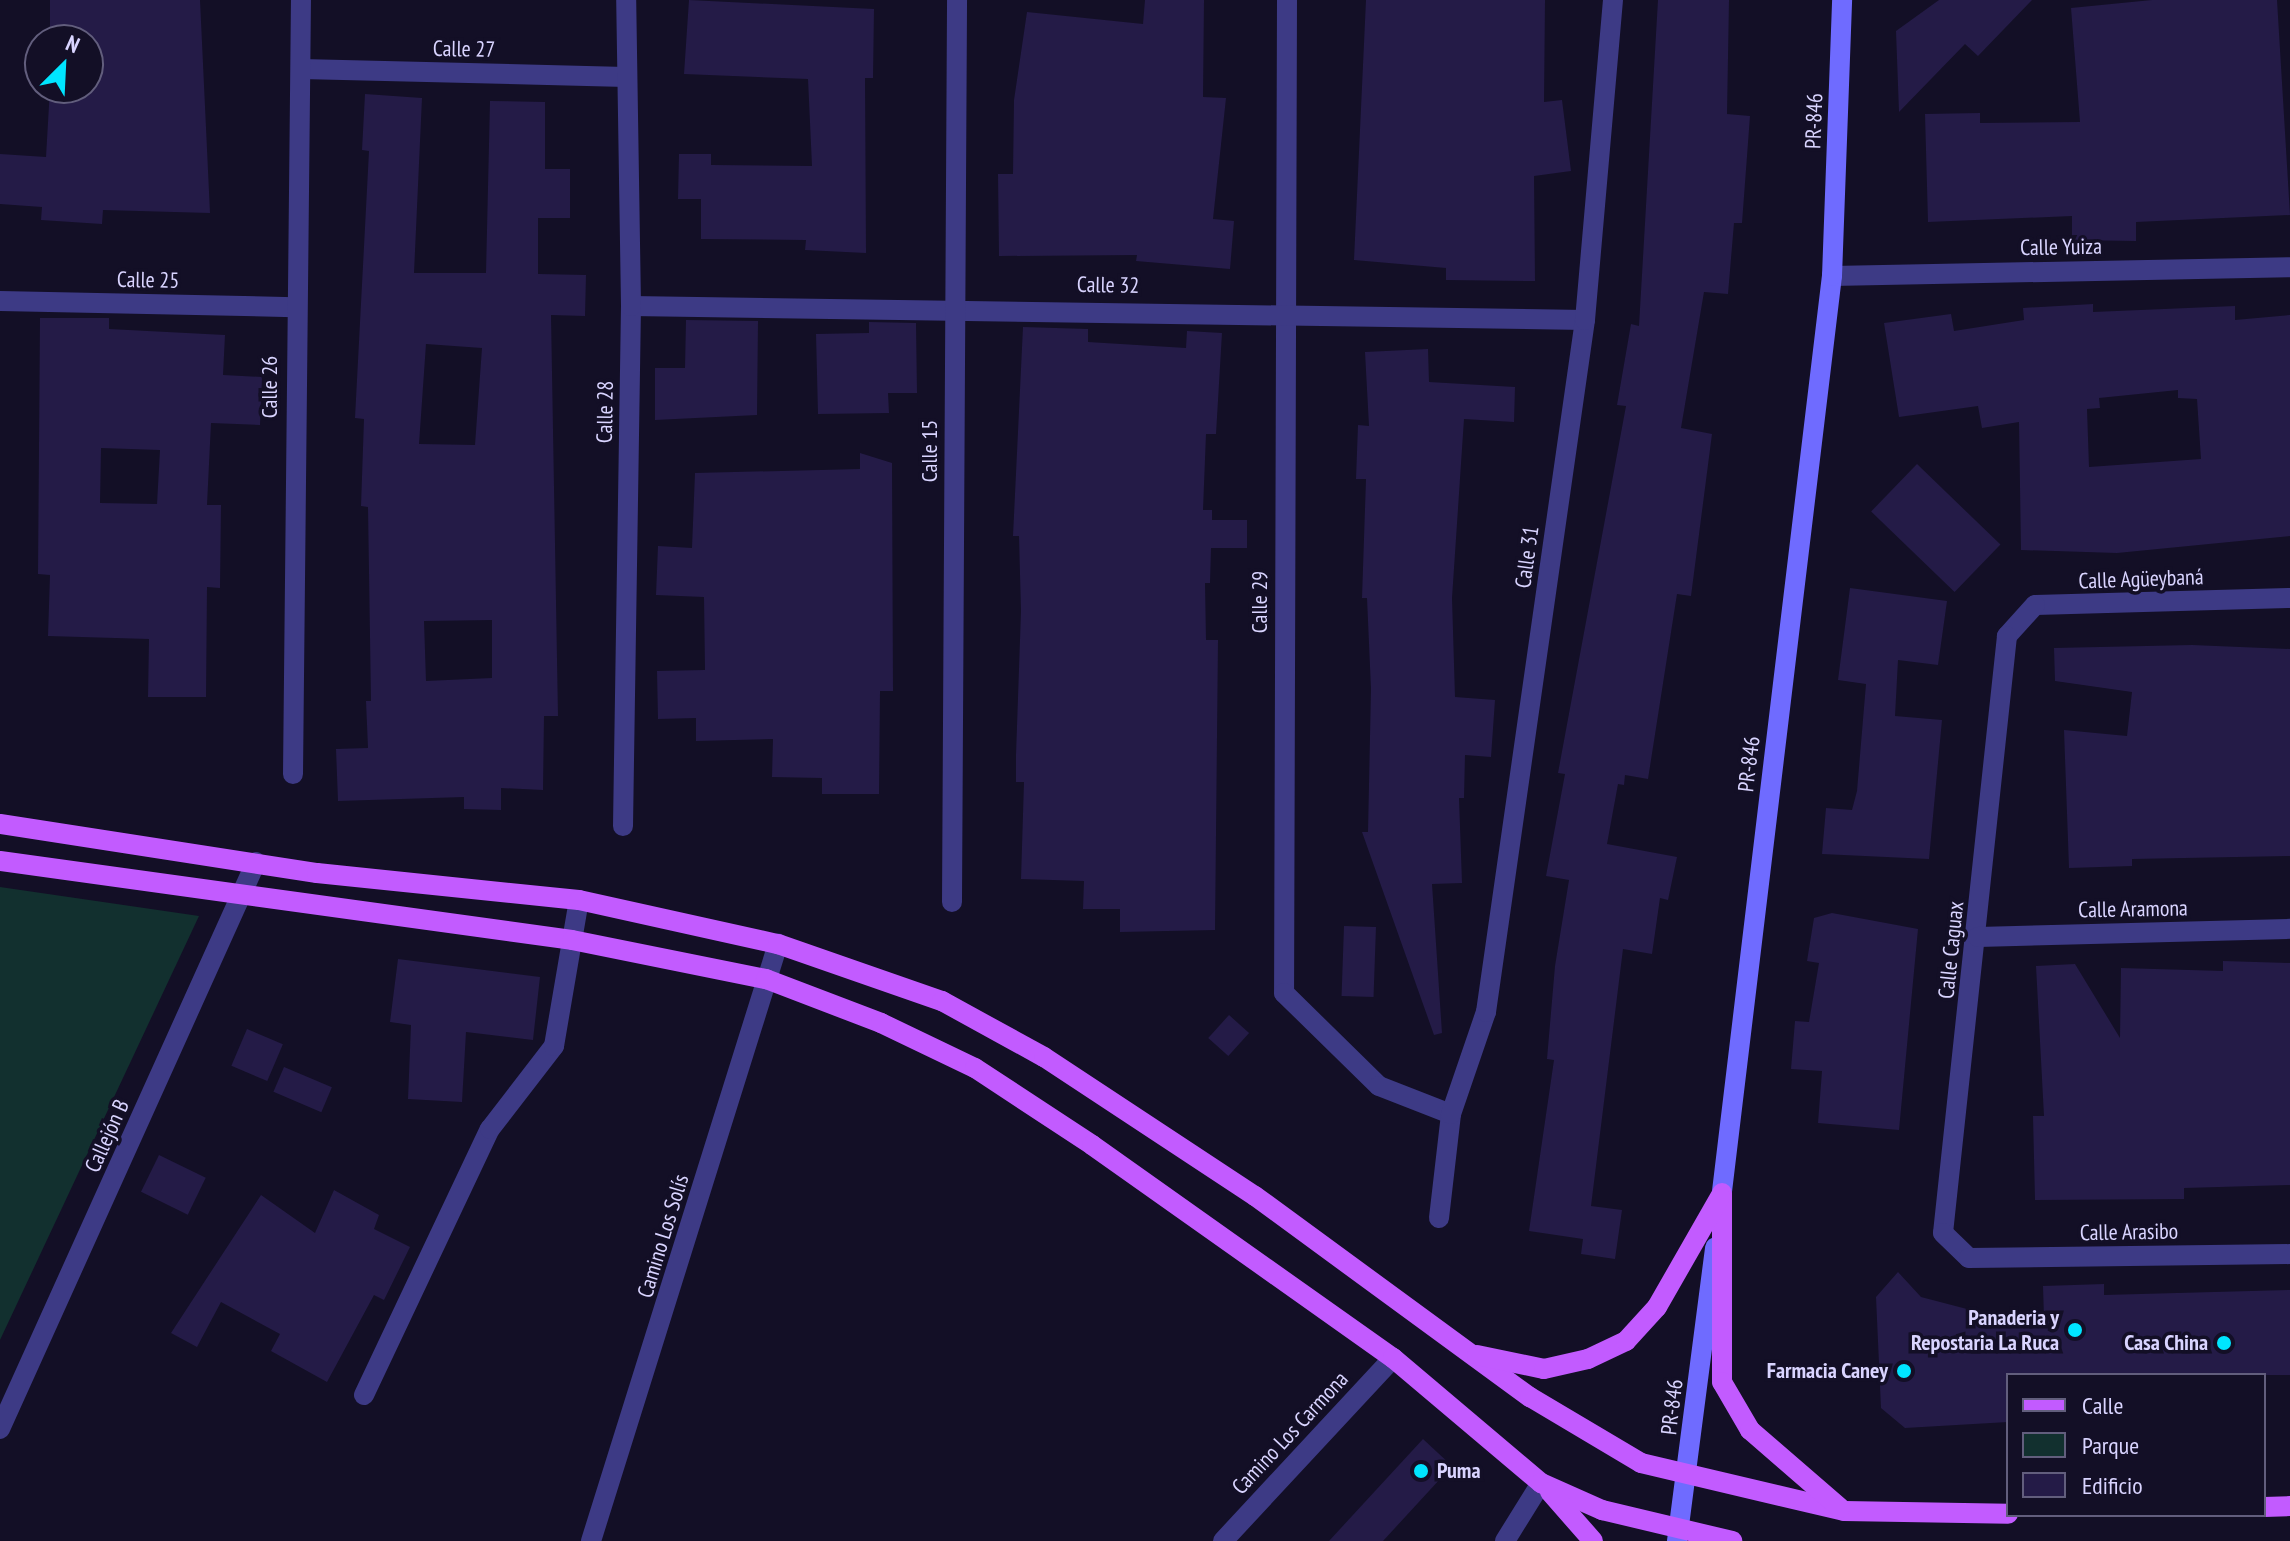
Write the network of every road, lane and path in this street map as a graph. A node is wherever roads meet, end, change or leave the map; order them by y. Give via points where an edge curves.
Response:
1 (301, 0) edge
2 (626, 0) edge
3 (957, 0) edge
4 (1287, 0) edge
5 (1613, 0) edge
6 (1842, 0) edge
7 (301, 69) junction
8 (626, 77) junction
9 (2290, 267) edge
10 (1832, 276) junction
11 (0, 301) edge
12 (631, 306) junction
13 (295, 307) junction
14 (955, 307) junction
15 (1285, 311) junction
16 (1585, 320) junction
17 (2290, 598) edge
18 (2007, 636) joint
19 (293, 774) dead end
20 (0, 824) edge
21 (623, 826) dead end
22 (0, 861) edge
23 (256, 862) junction
24 (243, 896) junction
25 (579, 900) junction
26 (952, 902) dead end
27 (2290, 929) edge
28 (1978, 937) junction
29 (572, 940) junction
30 (778, 944) junction
31 (766, 979) junction
32 (1451, 1114) junction
33 (1722, 1193) junction
34 (1439, 1218) dead end
35 (2290, 1254) edge
36 (1969, 1258) joint
37 (1469, 1354) junction
38 (1393, 1358) junction
39 (364, 1395) dead end
40 (0, 1429) edge
41 (1688, 1476) junction
42 (1541, 1483) junction
43 (2290, 1506) edge
44 (2266, 1507) edge
45 (1844, 1511) junction
46 (2006, 1514) edge
47 (1678, 1536) edge
48 (591, 1541) edge
49 (1223, 1541) edge
50 (1505, 1541) edge
51 (1593, 1541) edge
52 (1732, 1541) edge

1 - 7 street, Calle 26
2 - 8 street, Calle 28
3 - 14 street, Calle 15
4 - 15 street, Calle 29
5 - 16 street, Calle 31
6 - 10 street, PR-846 / PR-846
7 - 8 street, Calle 27
7 - 13 street, Calle 26
8 - 12 street, Calle 28
9 - 10 street, Calle Yuiza
10 - 33 street, PR-846 / PR-846
11 - 13 street, Calle 25
12 - 14 street, Calle 32
12 - 21 street, Calle 28
13 - 19 street, Calle 26
14 - 15 street, Calle 32
14 - 26 street, Calle 15
15 - 16 street, Calle 32
15 - 32 street, Calle 29 via 1284,993 1379,1086
16 - 32 street, Calle 31 via 1486,1012
17 - 18 street, Calle Agüeybaná via 2035,605
18 - 28 street, Calle Caguax
20 - 23 main road
22 - 24 main road
23 - 24 street, Callejón B
23 - 25 main road
24 - 29 main road
24 - 40 street, Callejón B
25 - 29 street
25 - 30 main road
27 - 28 street, Calle Aramona
28 - 36 street, Calle Caguax via 1943,1233
29 - 31 main road
29 - 39 street via 554,1046 490,1129
30 - 31 street, Camino Los Solís
30 - 37 main road via 942,1001 1044,1057 1255,1196
31 - 38 main road via 975,1068
31 - 48 street, Camino Los Solís
32 - 34 street, Calle 31
33 - 37 main road via 1657,1307 1626,1341 1588,1359 1544,1369
33 - 41 street, PR-846 / PR-846
33 - 45 main road via 1719,1341 1725,1391 1761,1441
35 - 36 street, Calle Arasibo
37 - 41 main road via 1641,1463
38 - 42 main road
38 - 49 street, Camino Los Carmona
41 - 45 main road
41 - 47 street, PR-846 / PR-846
42 - 47 main road
42 - 50 street
42 - 51 main road
43 - 44 main road
45 - 46 main road
47 - 52 main road

